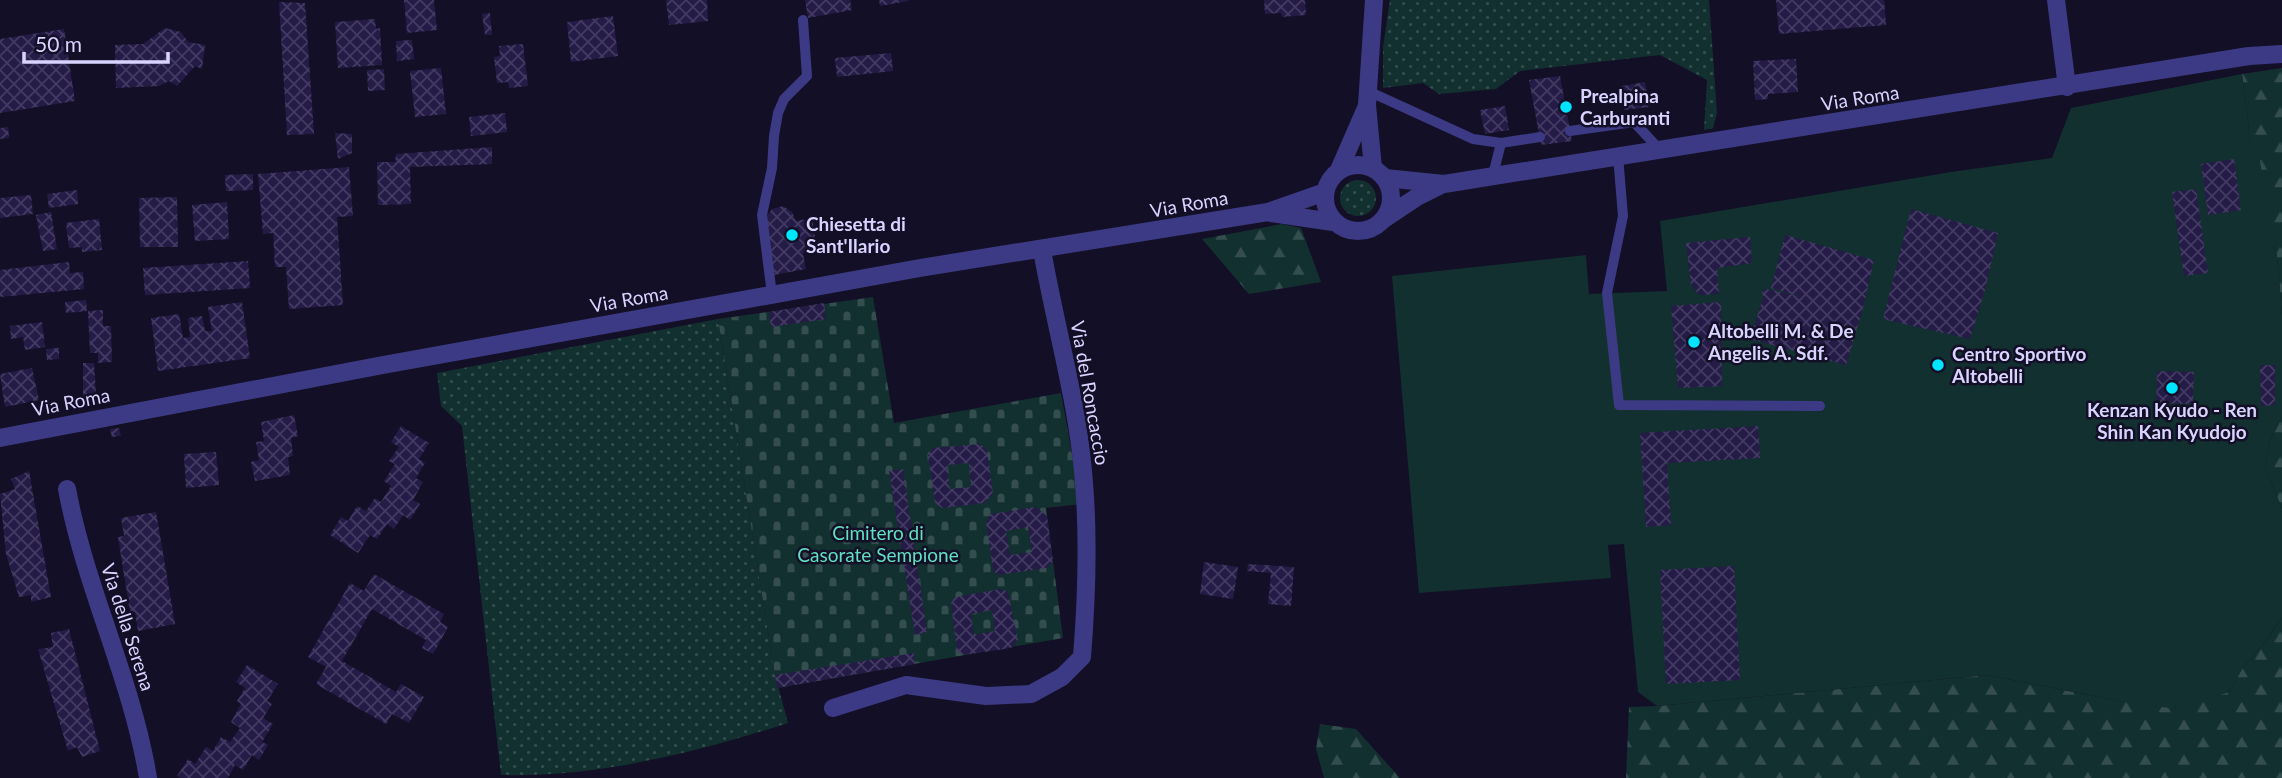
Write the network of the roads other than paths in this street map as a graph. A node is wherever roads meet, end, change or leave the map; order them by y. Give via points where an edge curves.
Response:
1 (1374, 0) edge
2 (2056, 0) edge
3 (803, 20) dead end
4 (2282, 54) edge
5 (2067, 87) junction
6 (1368, 98) junction
7 (1570, 131) dead end
8 (1540, 137) dead end
9 (1501, 143) junction
10 (1660, 150) junction
11 (1618, 156) junction
12 (1339, 170) junction
13 (1379, 173) junction
14 (1493, 174) junction
15 (1444, 184) junction
16 (1325, 192) junction
17 (1268, 212) junction
18 (1384, 219) junction
19 (1333, 222) junction
20 (1042, 250) junction
21 (772, 295) junction
22 (1820, 406) dead end
23 (0, 438) edge
24 (67, 489) dead end
25 (833, 708) dead end
26 (148, 778) edge

1 - 6 street
2 - 5 street
3 - 21 lane via 807,76 784,99 778,113 762,215
4 - 5 street, Via Roma
5 - 10 street, Via Roma
6 - 9 lane via 1473,139
6 - 12 street
6 - 13 street
7 - 10 lane via 1634,122
8 - 9 lane
9 - 14 lane
10 - 11 street, Via Roma
11 - 14 street, Via Roma
11 - 22 lane via 1623,216 1607,293 1619,405
12 - 13 street, Via Roma via 1362,165
12 - 16 street
13 - 15 street, Via Roma
13 - 18 street via 1392,198
14 - 15 street, Via Roma
15 - 18 street, Via Roma
16 - 17 street, Via Roma
16 - 19 street via 1324,202
17 - 19 street, Via Roma
17 - 20 street, Via Roma
18 - 19 street, Via Roma via 1376,227 1353,232
20 - 21 street, Via Roma
20 - 25 street, Via del Roncaccio via 1075,412 1085,503 1088,563 1082,657 1062,677 1031,694 986,696 906,685
21 - 23 street, Via Roma
24 - 26 street, Via della Serena via 75,530 142,737

